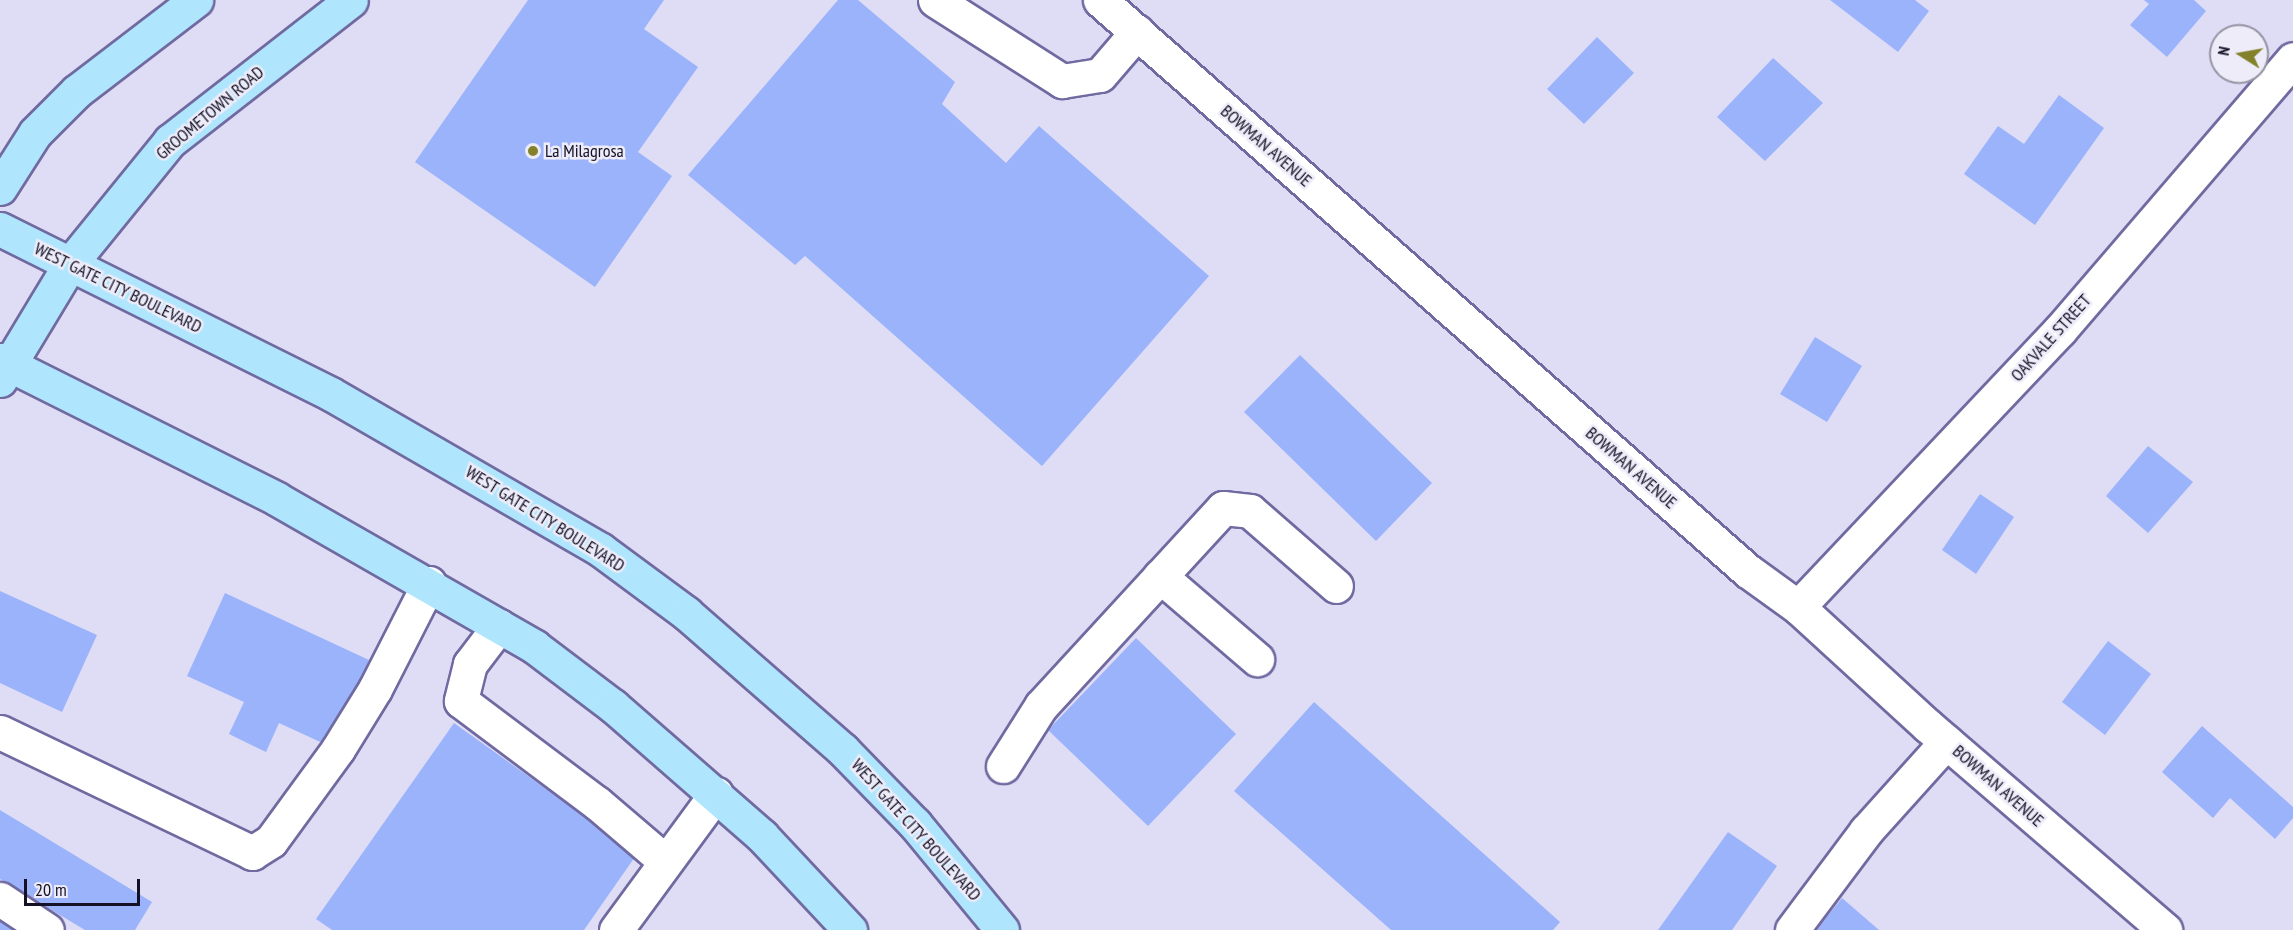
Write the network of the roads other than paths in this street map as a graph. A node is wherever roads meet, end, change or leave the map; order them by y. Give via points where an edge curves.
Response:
1 (195, 0) edge
2 (351, 0) edge
3 (935, 0) edge
4 (1100, 0) edge
5 (1137, 32) junction
6 (2293, 59) edge
7 (0, 188) edge
8 (0, 229) edge
9 (70, 264) junction
10 (3, 368) edge
11 (1160, 576) junction
12 (429, 583) junction
13 (1336, 586) dead end
14 (1798, 608) junction
15 (499, 626) junction
16 (1257, 659) dead end
17 (0, 732) edge
18 (1946, 742) junction
19 (1002, 766) dead end
20 (716, 794) junction
21 (665, 861) junction
22 (0, 899) edge
23 (46, 930) edge
24 (616, 930) edge
25 (850, 930) edge
26 (1002, 930) edge
27 (1792, 930) edge
28 (2165, 930) edge

1 - 7 main road via 107,64 48,118
2 - 9 main road, GROOMETOWN ROAD via 170,141
3 - 5 street via 1062,81 1100,75
4 - 5 street, BOWMAN AVENUE
5 - 14 street, BOWMAN AVENUE via 1748,571
6 - 14 street, OAKVALE STREET via 2060,330
8 - 9 main road, WEST GATE CITY BOULEVARD
9 - 10 main road, GROOMETOWN ROAD
9 - 26 main road, WEST GATE CITY BOULEVARD via 331,394 601,550 694,620 843,750 915,824
10 - 12 main road via 277,499
11 - 13 street via 1223,508 1250,512
11 - 16 street
11 - 19 street via 1041,706
12 - 15 main road
12 - 17 street via 375,689 338,749 271,841 252,853
14 - 18 street, BOWMAN AVENUE
15 - 20 main road via 536,647 613,706
15 - 21 street via 470,664 461,701 597,803
18 - 27 street via 1866,831
18 - 28 street, BOWMAN AVENUE
20 - 21 street
20 - 25 main road via 762,836
21 - 24 street
22 - 23 street

